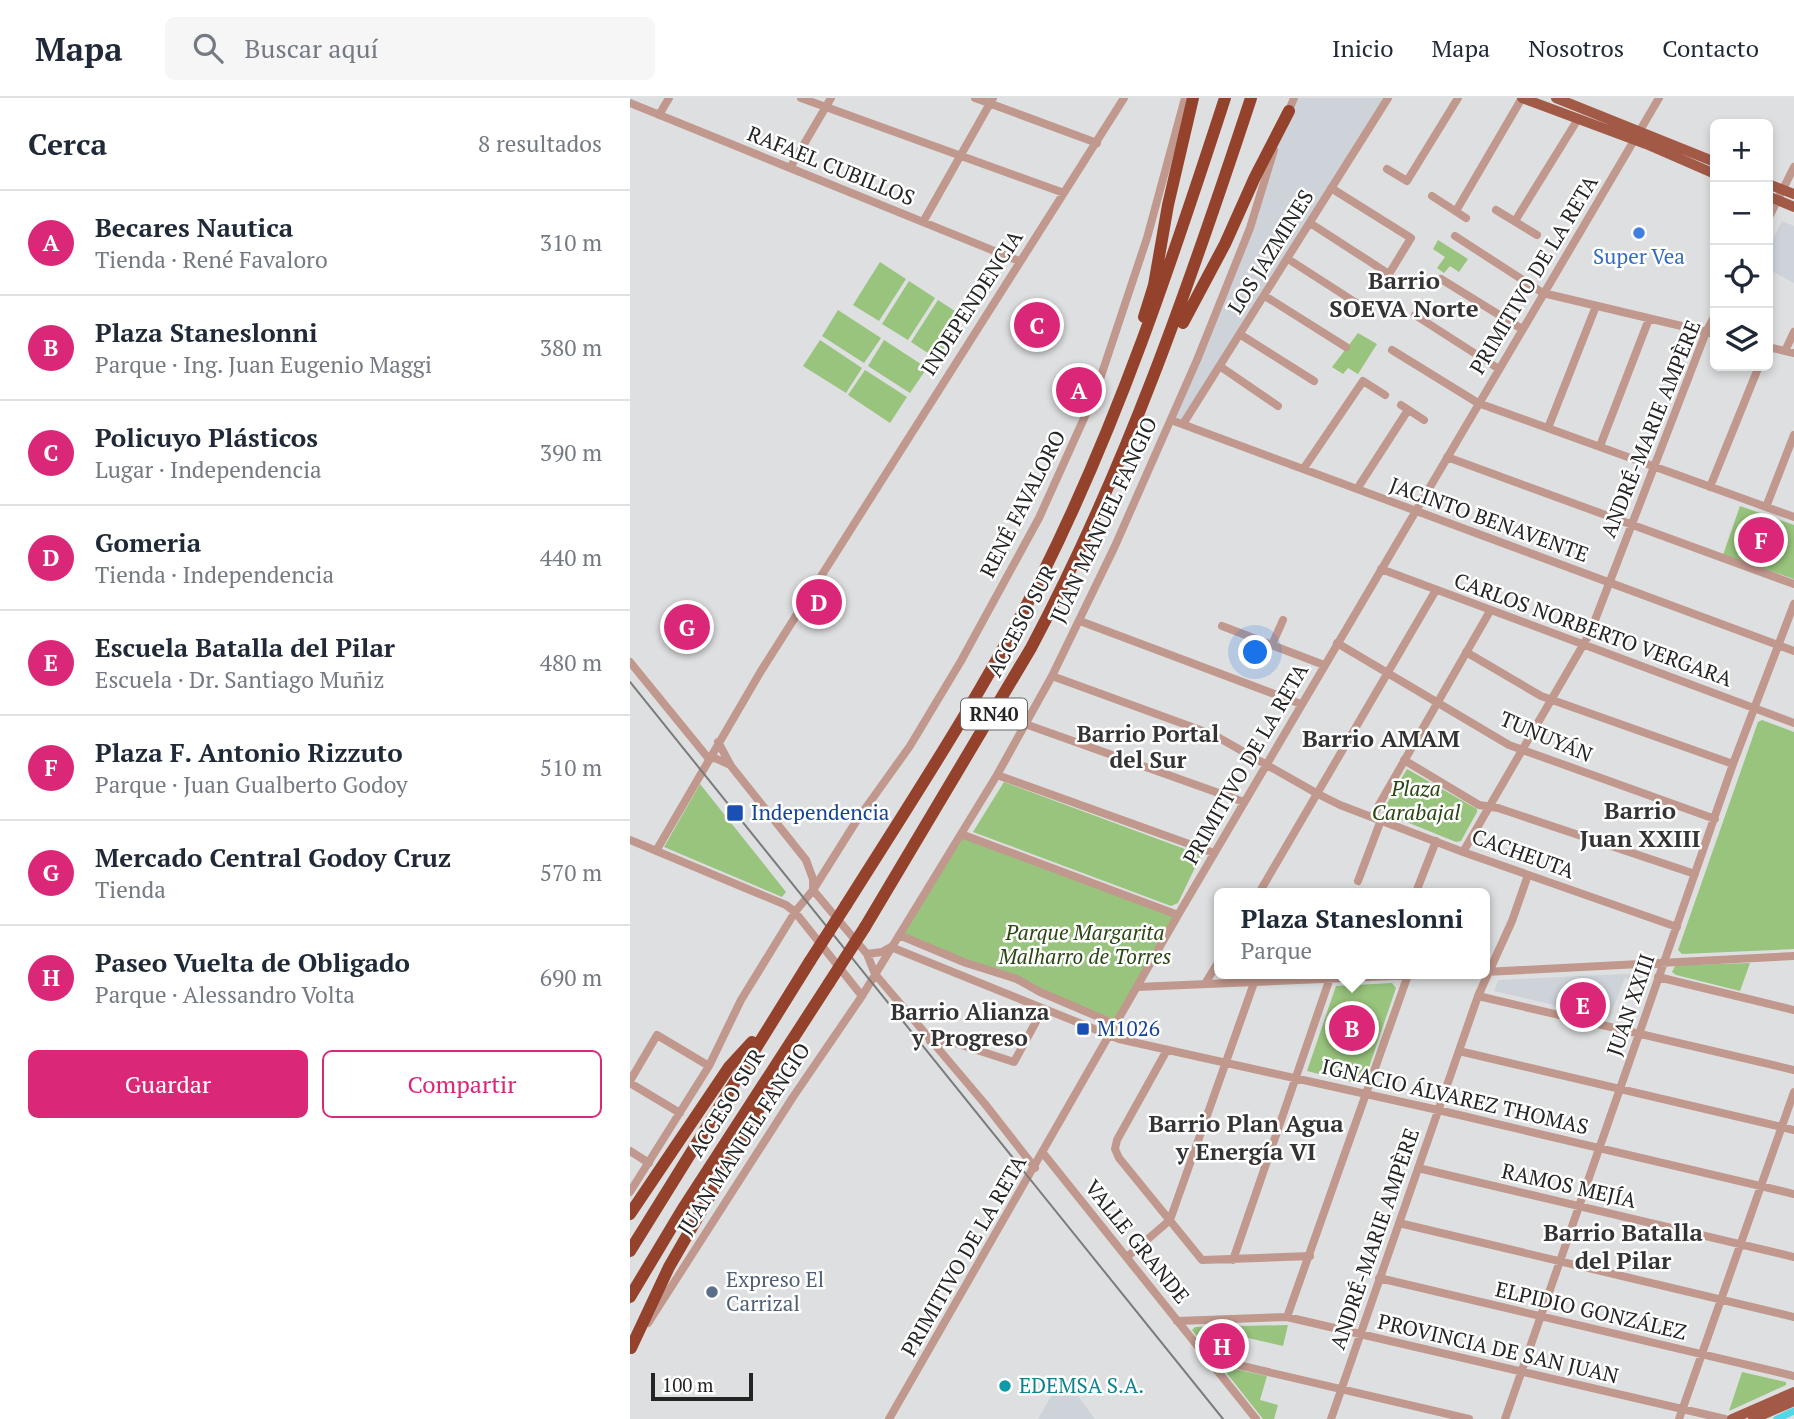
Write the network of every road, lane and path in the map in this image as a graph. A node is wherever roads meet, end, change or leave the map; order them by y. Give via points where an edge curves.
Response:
1 (669, 98) edge
2 (802, 98) edge
3 (831, 98) edge
4 (975, 98) edge
5 (1124, 98) edge
6 (1185, 98) edge
7 (1193, 98) edge
8 (1225, 98) edge
9 (1251, 98) edge
10 (1294, 98) edge
11 (1388, 98) edge
12 (1458, 98) edge
13 (1522, 98) edge
14 (1556, 98) edge
15 (1659, 98) edge
16 (991, 101) edge
17 (630, 103) edge
18 (826, 107) junction
19 (1289, 111) junction
20 (659, 115) junction
21 (1578, 118) junction
22 (1637, 135) junction
23 (1097, 143) junction
24 (961, 156) junction
25 (1710, 160) edge
26 (1794, 167) edge
27 (790, 168) junction
28 (1387, 169) dead end
29 (1710, 172) edge
30 (1331, 188) junction
31 (1064, 193) junction
32 (1794, 194) edge
33 (1776, 195) edge
34 (1432, 196) dead end
35 (1794, 207) edge
36 (1496, 209) dead end
37 (1456, 211) junction
38 (1466, 218) dead end
39 (1515, 221) junction
40 (923, 222) junction
41 (1310, 223) junction
42 (1537, 235) dead end
43 (1455, 236) dead end
44 (1288, 259) junction
45 (1019, 261) junction
46 (1441, 279) dead end
47 (1543, 293) junction
48 (1265, 296) junction
49 (1596, 306) junction
50 (1372, 313) dead end
51 (1415, 315) dead end
52 (1649, 319) junction
53 (1710, 324) edge
54 (1522, 329) junction
55 (1706, 332) junction
56 (1794, 332) edge
57 (1710, 333) edge
58 (1241, 335) junction
59 (1346, 347) dead end
60 (1392, 350) dead end
61 (1790, 352) edge
62 (1221, 367) junction
63 (1499, 369) junction
64 (1757, 371) edge
65 (1314, 381) dead end
66 (1385, 395) dead end
67 (1478, 403) junction
68 (1278, 406) dead end
69 (1171, 420) junction
70 (1424, 420) dead end
71 (1183, 424) junction
72 (1548, 428) junction
73 (1794, 435) edge
74 (1600, 446) junction
75 (1447, 457) junction
76 (1654, 466) junction
77 (1304, 468) junction
78 (1710, 487) junction
79 (1357, 489) junction
80 (1107, 493) junction
81 (1766, 507) junction
82 (1415, 511) junction
83 (1794, 517) edge
84 (1632, 524) junction
85 (1381, 569) junction
86 (1609, 583) junction
87 (1794, 584) edge
88 (1436, 590) junction
89 (1794, 604) edge
90 (1490, 611) junction
91 (1018, 620) junction
92 (1283, 620) dead end
93 (1080, 621) junction
94 (1222, 626) dead end
95 (1337, 643) junction
96 (1272, 645) junction
97 (1583, 645) junction
98 (1777, 645) junction
99 (1794, 651) edge
100 (1466, 652) junction
101 (630, 662) edge
102 (1324, 665) junction
103 (1388, 672) junction
104 (1052, 676) junction
105 (1551, 700) junction
106 (1437, 701) junction
107 (1301, 704) junction
108 (1754, 708) junction
109 (1794, 723) edge
110 (1025, 724) junction
111 (719, 741) junction
112 (1522, 751) junction
113 (709, 759) junction
114 (1404, 760) junction
115 (1266, 764) junction
116 (1733, 765) junction
117 (731, 766) junction
118 (997, 775) junction
119 (1318, 794) junction
120 (1244, 802) junction
121 (1489, 807) junction
122 (1372, 817) junction
123 (1715, 819) junction
124 (1381, 820) junction
125 (961, 834) junction
126 (630, 840) edge
127 (1436, 841) junction
128 (656, 851) junction
129 (1463, 852) junction
130 (1214, 853) junction
131 (806, 860) junction
132 (826, 869) junction
133 (1695, 874) junction
134 (1528, 875) junction
135 (1358, 881) dead end
136 (1262, 888) edge
137 (1418, 888) edge
138 (813, 890) junction
139 (795, 912) junction
140 (1178, 915) junction
141 (1677, 928) junction
142 (899, 935) junction
143 (891, 947) junction
144 (867, 954) junction
145 (1794, 956) edge
146 (1664, 962) junction
147 (1490, 964) edge
148 (1214, 969) edge
149 (1490, 972) edge
150 (875, 974) junction
151 (1658, 977) junction
152 (1305, 979) edge
153 (1330, 979) edge
154 (1407, 979) edge
155 (1484, 979) edge
156 (1255, 981) junction
157 (1206, 982) junction
158 (1137, 987) junction
159 (862, 996) junction
160 (1478, 996) junction
161 (1043, 1009) junction
162 (1794, 1010) edge
163 (774, 1018) junction
164 (1115, 1024) junction
165 (1639, 1034) junction
166 (1109, 1036) junction
167 (930, 1041) junction
168 (1167, 1050) junction
169 (1459, 1051) junction
170 (780, 1055) junction
171 (1225, 1063) junction
172 (709, 1066) junction
173 (1794, 1070) edge
174 (1296, 1078) junction
175 (630, 1082) edge
176 (1620, 1089) junction
177 (1794, 1091) edge
178 (1366, 1094) junction
179 (1438, 1110) junction
180 (680, 1113) junction
181 (1782, 1127) junction
182 (1794, 1130) edge
183 (1599, 1148) junction
184 (630, 1151) edge
185 (1043, 1153) junction
186 (649, 1163) junction
187 (1035, 1168) junction
188 (1418, 1168) junction
189 (1761, 1186) junction
190 (630, 1192) edge
191 (1794, 1194) edge
192 (1580, 1206) junction
193 (630, 1214) edge
194 (1170, 1220) junction
195 (1398, 1223) junction
196 (1741, 1244) junction
197 (630, 1251) edge
198 (1310, 1256) junction
199 (1127, 1257) junction
200 (1794, 1257) edge
201 (1233, 1260) junction
202 (1561, 1262) junction
203 (1379, 1278) junction
204 (630, 1297) edge
205 (1722, 1300) junction
206 (1287, 1317) junction
207 (1541, 1317) junction
208 (1794, 1317) edge
209 (1177, 1321) junction
210 (1360, 1335) junction
211 (631, 1350) edge
212 (1702, 1355) junction
213 (1208, 1358) junction
214 (1522, 1372) junction
215 (1794, 1376) edge
216 (1341, 1389) junction
217 (1794, 1392) edge
218 (1794, 1401) edge
219 (1682, 1409) junction
220 (889, 1419) edge
221 (1256, 1419) edge
222 (1331, 1419) edge
223 (1469, 1419) edge
224 (1505, 1419) edge
225 (1679, 1419) edge
226 (1726, 1419) edge
227 (1732, 1419) edge
228 (1753, 1419) edge

1 - 20 street
2 - 18 street
3 - 18 street
4 - 16 street
5 - 23 street, INDEPENDENCIA
6 - 132 street, RENÉ FAVALORO via 1129,295 1067,459 961,661
7 - 91 highway via 1145,314 1126,370
8 - 91 highway, ACCESO SUR / RN40 via 1131,373
9 - 80 highway, ACCESO SUR / RN40 via 1196,265
10 - 19 street, JUAN MANUEL FANGIO
11 - 30 street, LOS JAZMINES
12 - 28 street via 1407,181
13 - 21 main road
13 - 37 street
14 - 22 main road
15 - 22 street, PRIMITIVO DE LA RETA
16 - 23 street
16 - 24 street
17 - 20 street, RAFAEL CUBILLOS
18 - 24 street
18 - 27 street
19 - 69 street, JUAN MANUEL FANGIO via 1250,228
19 - 80 highway via 1188,312 1128,458
20 - 27 street, RAFAEL CUBILLOS
21 - 22 main road
21 - 39 street
22 - 25 main road
22 - 29 main road
22 - 47 street, PRIMITIVO DE LA RETA
23 - 31 street, INDEPENDENCIA
24 - 31 street
24 - 40 street
26 - 33 street
27 - 40 street, RAFAEL CUBILLOS
30 - 41 street, LOS JAZMINES
30 - 41 street via 1410,238 1389,274
31 - 45 street, INDEPENDENCIA
32 - 33 main road
33 - 35 main road
34 - 37 street
36 - 39 street
37 - 38 street
39 - 42 street
40 - 45 street, RAFAEL CUBILLOS
41 - 44 street, LOS JAZMINES
43 - 47 street
44 - 48 street, LOS JAZMINES
44 - 50 street
45 - 111 street, INDEPENDENCIA
46 - 54 street
47 - 49 street
47 - 54 street, PRIMITIVO DE LA RETA
48 - 58 street, LOS JAZMINES
48 - 59 street
49 - 52 street
49 - 72 street
51 - 63 street
52 - 55 street
52 - 74 street
53 - 55 street, ANDRÉ-MARIE AMPÈRE
54 - 63 street, PRIMITIVO DE LA RETA
55 - 57 street
55 - 76 street, ANDRÉ-MARIE AMPÈRE
56 - 61 street
58 - 62 street, LOS JAZMINES
58 - 65 street
60 - 67 street
62 - 68 street
62 - 71 street, LOS JAZMINES
63 - 67 street, PRIMITIVO DE LA RETA
64 - 78 street
66 - 77 street via 1363,381
67 - 72 street
67 - 75 street, PRIMITIVO DE LA RETA
69 - 71 street, JACINTO BENAVENTE
69 - 93 street, JUAN MANUEL FANGIO
70 - 79 street via 1405,407
71 - 77 street, JACINTO BENAVENTE
72 - 74 street
73 - 81 street
74 - 76 street
75 - 82 street, PRIMITIVO DE LA RETA
75 - 84 street
76 - 78 street
76 - 84 street, ANDRÉ-MARIE AMPÈRE
77 - 79 street, JACINTO BENAVENTE
78 - 81 street
79 - 82 street, JACINTO BENAVENTE
80 - 170 highway, ACCESO SUR / RN40, bridge via 1031,648 865,927
81 - 83 street
82 - 85 street, PRIMITIVO DE LA RETA
82 - 86 street, JACINTO BENAVENTE
84 - 86 street, ANDRÉ-MARIE AMPÈRE
84 - 87 street
85 - 88 street, CARLOS NORBERTO VERGARA
85 - 95 street, PRIMITIVO DE LA RETA
86 - 97 street, ANDRÉ-MARIE AMPÈRE
86 - 98 street, JACINTO BENAVENTE
88 - 90 street, CARLOS NORBERTO VERGARA
88 - 103 street
89 - 98 street, JUAN XXIII
90 - 97 street, CARLOS NORBERTO VERGARA
90 - 100 street
91 - 163 highway, ACCESO SUR / RN40, bridge via 968,714
92 - 96 street
93 - 104 street, JUAN MANUEL FANGIO
93 - 107 street
94 - 96 street
95 - 102 street, PRIMITIVO DE LA RETA
95 - 103 street, TUNUYÁN
96 - 102 street
97 - 105 street, ANDRÉ-MARIE AMPÈRE
97 - 108 street, CARLOS NORBERTO VERGARA
98 - 99 street, JACINTO BENAVENTE
98 - 108 street, JUAN XXIII
100 - 105 street
100 - 106 street
101 - 113 street
102 - 107 street, PRIMITIVO DE LA RETA
103 - 106 street, TUNUYÁN
103 - 119 street
104 - 110 street, JUAN MANUEL FANGIO
104 - 115 street, CACHEUTA via 1202,730
105 - 112 street, ANDRÉ-MARIE AMPÈRE
105 - 116 street
106 - 112 street, TUNUYÁN
106 - 114 street
107 - 115 street, PRIMITIVO DE LA RETA
108 - 109 street, CARLOS NORBERTO VERGARA
108 - 116 street, JUAN XXIII
110 - 118 street, JUAN MANUEL FANGIO
110 - 120 street
111 - 113 street, INDEPENDENCIA
111 - 117 street
112 - 121 street, ANDRÉ-MARIE AMPÈRE
112 - 123 street, TUNUYÁN
113 - 117 street
113 - 128 street, INDEPENDENCIA
114 - 121 street
114 - 122 street
115 - 119 street, CACHEUTA
115 - 120 street, PRIMITIVO DE LA RETA
116 - 123 street, JUAN XXIII
117 - 131 street
118 - 125 street, JUAN MANUEL FANGIO
118 - 130 street
119 - 122 street, CACHEUTA
119 - 136 street
120 - 130 street, PRIMITIVO DE LA RETA
121 - 129 street, ANDRÉ-MARIE AMPÈRE
121 - 133 street
122 - 124 street, CACHEUTA
123 - 133 street, JUAN XXIII
124 - 127 street, CACHEUTA
124 - 135 street
125 - 140 street
125 - 142 street, JUAN MANUEL FANGIO
126 - 128 street
127 - 129 street, CACHEUTA
127 - 137 street
128 - 139 street
129 - 134 street, CACHEUTA
130 - 140 street, PRIMITIVO DE LA RETA
131 - 132 street
131 - 138 street
132 - 138 street, RENÉ FAVALORO
133 - 141 street, JUAN XXIII
134 - 141 street, CACHEUTA
134 - 147 street, ANDRÉ-MARIE AMPÈRE
138 - 139 street, RENÉ FAVALORO
138 - 144 street
139 - 159 street
139 - 172 street, RENÉ FAVALORO via 741,1000
140 - 158 street, PRIMITIVO DE LA RETA
141 - 146 street, JUAN XXIII
142 - 143 street, JUAN MANUEL FANGIO
142 - 164 street via 1017,979
143 - 144 street
143 - 150 street, JUAN MANUEL FANGIO
143 - 161 street, IGNACIO ÁLVAREZ THOMAS
144 - 150 street
145 - 146 street
146 - 149 street
146 - 151 street, JUAN XXIII
148 - 157 street
150 - 159 street, JUAN MANUEL FANGIO
150 - 167 street
151 - 162 street
151 - 165 street, JUAN XXIII
152 - 156 street
153 - 174 street
154 - 178 street
155 - 160 street, ANDRÉ-MARIE AMPÈRE
156 - 157 street
156 - 171 street
157 - 158 street
158 - 164 street, PRIMITIVO DE LA RETA
159 - 211 street, JUAN MANUEL FANGIO
160 - 165 street
160 - 169 street, ANDRÉ-MARIE AMPÈRE
161 - 166 street, IGNACIO ÁLVAREZ THOMAS
161 - 167 street via 1014,1062 950,1041
163 - 193 highway via 729,1067
163 - 197 highway, ACCESO SUR / RN40
164 - 166 street, PRIMITIVO DE LA RETA
165 - 173 street
165 - 176 street, JUAN XXIII
166 - 168 street, IGNACIO ÁLVAREZ THOMAS
166 - 185 street, PRIMITIVO DE LA RETA
167 - 187 street
168 - 171 street, IGNACIO ÁLVAREZ THOMAS
168 - 194 street via 1115,1149
169 - 176 street
169 - 179 street, ANDRÉ-MARIE AMPÈRE
170 - 204 highway, ACCESO SUR / RN40
170 - 211 highway via 756,1116 669,1267
171 - 174 street, IGNACIO ÁLVAREZ THOMAS
171 - 194 street
172 - 175 street via 657,1035
172 - 180 street, RENÉ FAVALORO
174 - 178 street, IGNACIO ÁLVAREZ THOMAS
174 - 201 street
175 - 180 street
176 - 181 street
176 - 183 street, JUAN XXIII
177 - 181 street
178 - 179 street, IGNACIO ÁLVAREZ THOMAS
178 - 198 street
179 - 183 street, IGNACIO ÁLVAREZ THOMAS
179 - 188 street, ANDRÉ-MARIE AMPÈRE
180 - 186 street, RENÉ FAVALORO
181 - 182 street
181 - 189 street
183 - 189 street, IGNACIO ÁLVAREZ THOMAS
183 - 192 street, JUAN XXIII
184 - 186 street
185 - 187 street, PRIMITIVO DE LA RETA
185 - 199 street, VALLE GRANDE
186 - 190 street, RENÉ FAVALORO
187 - 220 street, PRIMITIVO DE LA RETA
188 - 192 street, RAMOS MEJÍA
188 - 195 street, ANDRÉ-MARIE AMPÈRE
189 - 191 street, IGNACIO ÁLVAREZ THOMAS
189 - 196 street
192 - 196 street, RAMOS MEJÍA
192 - 202 street, JUAN XXIII
194 - 199 street
194 - 201 street via 1199,1258
195 - 202 street
195 - 203 street, ANDRÉ-MARIE AMPÈRE
196 - 200 street, RAMOS MEJÍA
196 - 205 street
198 - 201 street
198 - 206 street
199 - 209 street, VALLE GRANDE
202 - 205 street
202 - 207 street, JUAN XXIII
203 - 207 street, ELPIDIO GONZÁLEZ
203 - 210 street, ANDRÉ-MARIE AMPÈRE
205 - 208 street
205 - 212 street
206 - 209 street, PROVINCIA DE SAN JUAN
206 - 210 street, PROVINCIA DE SAN JUAN
207 - 212 street, ELPIDIO GONZÁLEZ
207 - 214 street, JUAN XXIII
209 - 213 street, VALLE GRANDE
210 - 214 street, PROVINCIA DE SAN JUAN
210 - 216 street, ANDRÉ-MARIE AMPÈRE
212 - 215 street, ELPIDIO GONZÁLEZ
212 - 219 street
213 - 216 street
213 - 221 street, VALLE GRANDE
214 - 219 street, PROVINCIA DE SAN JUAN
214 - 224 street, JUAN XXIII
216 - 222 street, ANDRÉ-MARIE AMPÈRE
216 - 223 street
217 - 227 main road
218 - 228 main road
219 - 225 street
219 - 226 street, PROVINCIA DE SAN JUAN

